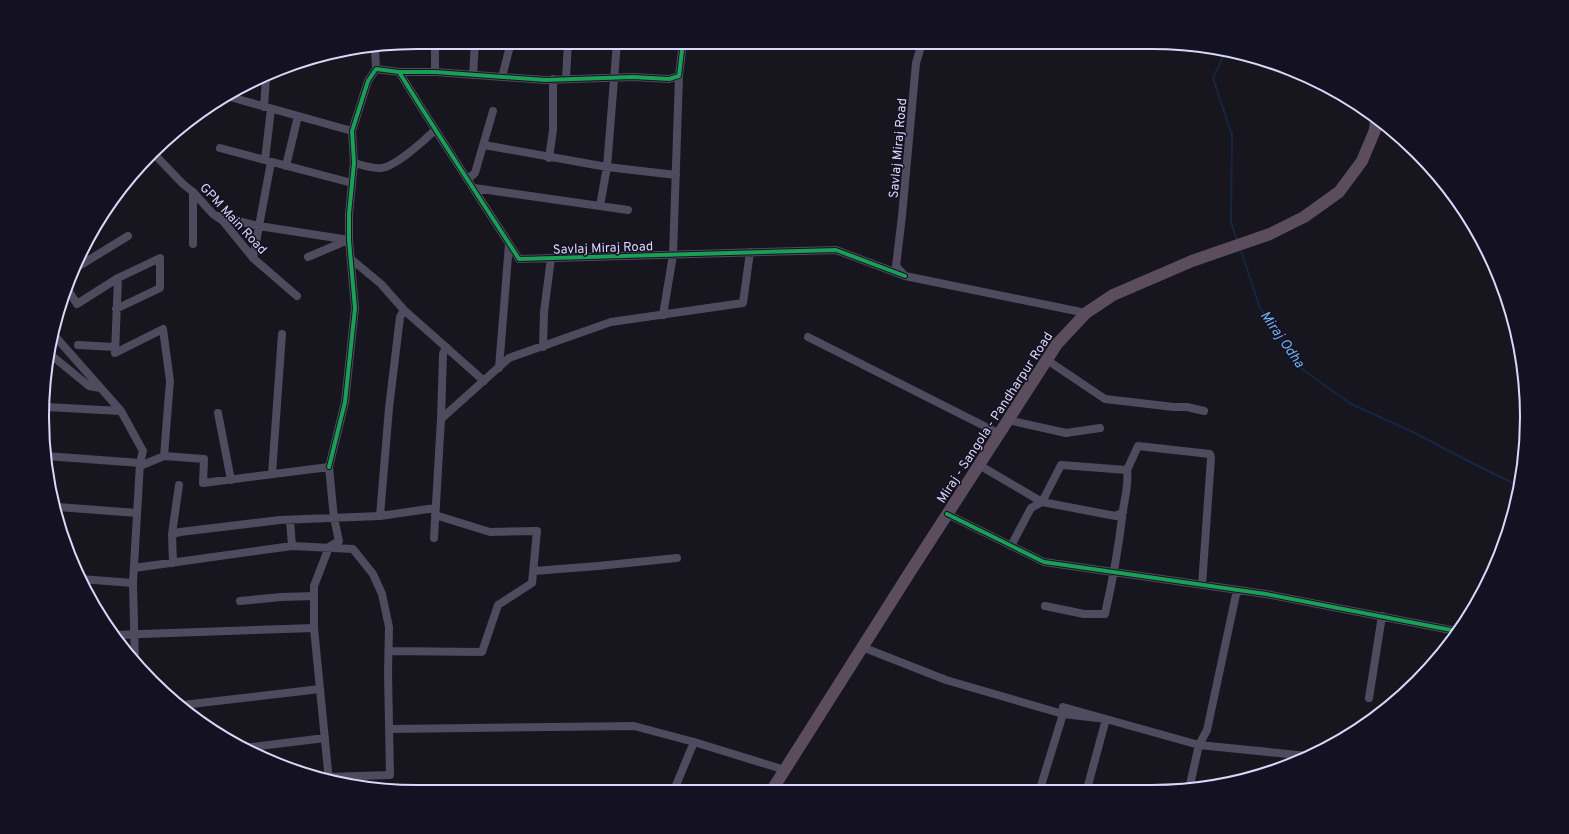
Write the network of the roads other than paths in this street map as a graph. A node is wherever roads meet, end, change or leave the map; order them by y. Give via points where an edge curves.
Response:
1 (435, 49) edge
2 (475, 49) edge
3 (508, 49) edge
4 (568, 49) edge
5 (616, 49) edge
6 (682, 49) edge
7 (920, 49) edge
8 (375, 51) edge
9 (376, 69) junction
10 (399, 72) junction
11 (435, 72) junction
12 (473, 75) junction
13 (680, 76) junction
14 (502, 77) junction
15 (614, 77) junction
16 (553, 79) junction
17 (566, 79) junction
18 (266, 81) edge
19 (233, 98) edge
20 (268, 108) junction
21 (493, 111) dead end
22 (298, 116) junction
23 (1375, 125) edge
24 (435, 130) junction
25 (352, 131) junction
26 (484, 145) junction
27 (220, 148) dead end
28 (157, 157) edge
29 (549, 158) junction
30 (268, 161) junction
31 (354, 163) junction
32 (286, 166) junction
33 (607, 167) junction
34 (676, 175) junction
35 (468, 179) junction
36 (352, 183) junction
37 (474, 188) junction
38 (193, 192) junction
39 (600, 206) junction
40 (628, 210) dead end
41 (213, 214) junction
42 (260, 226) junction
43 (128, 236) dead end
44 (349, 240) junction
45 (193, 244) dead end
46 (509, 244) junction
47 (750, 252) junction
48 (673, 254) junction
49 (308, 257) dead end
50 (253, 258) junction
51 (551, 258) junction
52 (351, 259) junction
53 (83, 264) edge
54 (905, 276) junction
55 (118, 278) junction
56 (71, 294) edge
57 (297, 296) dead end
58 (116, 309) junction
59 (404, 310) junction
60 (1086, 313) junction
61 (663, 315) junction
62 (282, 334) dead end
63 (808, 337) dead end
64 (58, 339) edge
65 (78, 345) dead end
66 (115, 347) junction
67 (446, 347) junction
68 (543, 347) junction
69 (54, 357) edge
70 (1047, 360) junction
71 (499, 368) junction
72 (484, 381) junction
73 (100, 388) junction
74 (49, 407) edge
75 (121, 411) junction
76 (1204, 411) dead end
77 (218, 413) dead end
78 (441, 419) junction
79 (1008, 420) junction
80 (1100, 428) dead end
81 (1000, 434) junction
82 (164, 456) junction
83 (51, 457) edge
84 (140, 465) junction
85 (979, 465) junction
86 (329, 467) junction
87 (1127, 470) junction
88 (272, 474) junction
89 (231, 480) junction
90 (179, 485) dead end
91 (1042, 502) junction
92 (61, 507) edge
93 (435, 511) junction
94 (1123, 512) junction
95 (137, 513) junction
96 (947, 514) junction
97 (380, 516) junction
98 (334, 518) junction
99 (290, 520) junction
100 (172, 534) junction
101 (434, 538) dead end
102 (292, 546) junction
103 (1010, 546) junction
104 (329, 547) junction
105 (677, 558) dead end
106 (173, 563) junction
107 (134, 568) junction
108 (534, 571) junction
109 (1115, 572) junction
110 (87, 580) edge
111 (133, 583) junction
112 (1202, 584) junction
113 (1237, 590) junction
114 (314, 596) junction
115 (240, 601) dead end
116 (1045, 606) dead end
117 (1382, 616) junction
118 (314, 628) junction
119 (1452, 630) edge
120 (121, 635) edge
121 (134, 635) junction
122 (862, 648) junction
123 (389, 651) junction
124 (135, 653) edge
125 (320, 689) junction
126 (1369, 698) dead end
127 (187, 704) edge
128 (1063, 714) junction
129 (1106, 719) junction
130 (389, 729) junction
131 (325, 738) junction
132 (694, 742) junction
133 (1199, 745) junction
134 (253, 747) edge
135 (1296, 756) edge
136 (785, 770) junction
137 (328, 774) edge
138 (345, 778) edge
139 (1190, 783) edge
140 (676, 785) edge
141 (775, 785) edge
142 (1041, 785) edge
143 (1088, 785) edge

1 - 11 street
2 - 12 street
3 - 14 street
4 - 17 street
5 - 15 street
6 - 13 street
7 - 54 street, Savlaj Miraj Road via 916,63 896,266
8 - 9 street
9 - 10 street
9 - 25 street via 368,81
10 - 11 street
10 - 24 street, Savlaj Miraj Road
11 - 12 street
12 - 14 street
13 - 15 street via 669,79
13 - 34 street
14 - 16 street
15 - 17 street
15 - 33 street
16 - 17 street
16 - 29 street via 553,130
18 - 20 street
19 - 20 street
20 - 22 street
20 - 30 street
21 - 26 street
22 - 25 street
22 - 32 street
23 - 60 highway, Miraj - Sangola - Pandharpur Road via 1362,162 1339,192 1304,216 1270,234 1192,261 1113,295
24 - 31 street via 404,156 386,167 380,169
24 - 35 street, Savlaj Miraj Road
25 - 31 street
26 - 29 street
26 - 35 street via 475,173
27 - 30 street
28 - 38 street, GPM Main Road
29 - 33 street
30 - 32 street
30 - 42 street
31 - 36 street
32 - 36 street
33 - 34 street
33 - 39 street
34 - 48 street
35 - 37 street, Savlaj Miraj Road
36 - 44 street
37 - 39 street
37 - 46 street, Savlaj Miraj Road
38 - 41 street, GPM Main Road
38 - 45 street
39 - 40 street
41 - 42 street
41 - 50 street, GPM Main Road via 223,221
42 - 44 street
42 - 50 street
43 - 53 street
44 - 49 street
44 - 52 street
46 - 51 street, Savlaj Miraj Road via 519,259
46 - 71 street
47 - 48 street, Savlaj Miraj Road
47 - 54 street, Savlaj Miraj Road via 836,250
47 - 61 street via 743,303
48 - 51 street, Savlaj Miraj Road
48 - 61 street
50 - 57 street, GPM Main Road
51 - 68 street via 544,312
52 - 59 street via 381,284
52 - 86 street via 355,308 345,402
54 - 60 street, Savlaj Miraj Road
55 - 56 street via 77,304
55 - 58 street
55 - 58 street via 160,258 160,288
58 - 66 street
59 - 67 street
59 - 97 street via 400,317 389,408
60 - 70 highway, Miraj - Sangola - Pandharpur Road via 1057,344
61 - 68 street via 611,322
62 - 88 street
63 - 81 street
64 - 73 street
65 - 66 street
66 - 82 street via 115,353 163,329 170,381
67 - 72 street
67 - 78 street via 443,354
68 - 71 street via 509,358
69 - 73 street via 90,386
70 - 76 street via 1106,399
70 - 79 highway, Miraj - Sangola - Pandharpur Road
71 - 72 street
72 - 78 street
73 - 75 street
74 - 75 street
75 - 84 street via 143,451
77 - 89 street
78 - 93 street
79 - 80 street via 1066,433
79 - 81 highway, Miraj - Sangola - Pandharpur Road
81 - 85 highway, Miraj - Sangola - Pandharpur Road
82 - 84 street
82 - 89 street via 204,459 203,484
83 - 84 street
84 - 95 street
85 - 91 street
85 - 96 highway, Miraj - Sangola - Pandharpur Road
86 - 88 street
86 - 98 street
87 - 91 street via 1061,465
87 - 94 street via 1128,481
87 - 112 street via 1138,446 1210,454
88 - 89 street
90 - 100 street
91 - 94 street via 1116,516
91 - 103 street via 1031,508
92 - 95 street
93 - 97 street
93 - 101 street
93 - 108 street via 490,532 537,531
94 - 109 street
95 - 107 street
96 - 103 street
96 - 122 highway, Miraj - Sangola - Pandharpur Road
97 - 98 street
98 - 99 street
98 - 104 street via 339,541
99 - 100 street
99 - 102 street
100 - 106 street
102 - 104 street
102 - 106 street
103 - 109 street via 1044,562
104 - 114 street via 314,586
104 - 123 street via 353,549 373,574 382,594 390,627
105 - 108 street
106 - 107 street
107 - 111 street
108 - 123 street via 532,583 498,605 482,652
109 - 112 street
109 - 116 street via 1106,614 1084,614
110 - 111 street
111 - 121 street
112 - 113 street
113 - 117 street
113 - 133 street via 1207,730
114 - 115 street
114 - 118 street
117 - 119 street
117 - 126 street
118 - 121 street
118 - 125 street
120 - 121 street
121 - 124 street
122 - 128 street via 946,680
122 - 136 highway, Miraj - Sangola - Pandharpur Road
123 - 130 street
125 - 127 street
125 - 131 street
128 - 129 street via 1063,707
128 - 142 street
129 - 133 street
129 - 143 street
130 - 132 street via 634,726
130 - 138 street via 390,775
131 - 134 street
131 - 137 street
132 - 136 street
132 - 140 street
133 - 135 street
133 - 139 street
136 - 141 highway, Miraj - Sangola - Pandharpur Road

